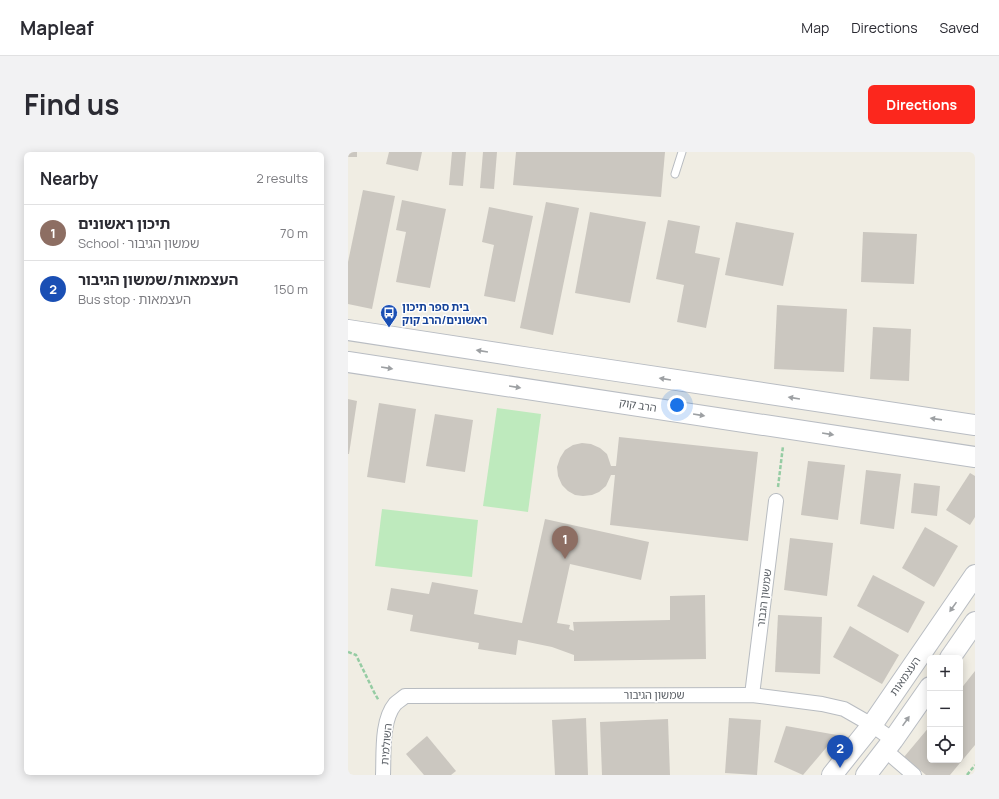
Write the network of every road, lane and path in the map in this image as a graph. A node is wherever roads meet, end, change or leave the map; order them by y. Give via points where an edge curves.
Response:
1 (682, 152) edge
2 (675, 174) dead end
3 (348, 330) edge
4 (348, 362) edge
5 (975, 425) edge
6 (785, 428) junction
7 (975, 456) edge
8 (776, 501) joint
9 (975, 575) edge
10 (975, 622) edge
11 (348, 652) edge
12 (952, 655) edge
13 (927, 691) edge
14 (752, 695) junction
15 (405, 696) joint
16 (389, 716) junction
17 (872, 725) junction
18 (889, 745) junction
19 (975, 765) edge
20 (383, 775) edge
21 (832, 775) edge
22 (866, 775) edge
23 (914, 775) edge
24 (967, 775) edge

1 - 2 lane
5 -> 3 main road
4 -> 6 main road, הרב קוק
6 -> 7 main road, הרב קוק
6 - 8 path
8 - 14 street, שמשון הגבור
9 -> 17 main road, העצמאות
10 - 12 main road
11 - 16 path via 356,655
18 -> 13 main road
14 - 15 street, שמשון הגיבור
14 - 17 street, שמשון הגיבור via 844,709
15 - 16 street, השולמית via 395,705
16 - 20 street, השולמית via 385,732
17 - 18 street, שמשון הגיבור
17 - 21 main road, העצמאות
18 - 22 main road
18 - 23 street, שמשון הגיבור
19 - 24 path

